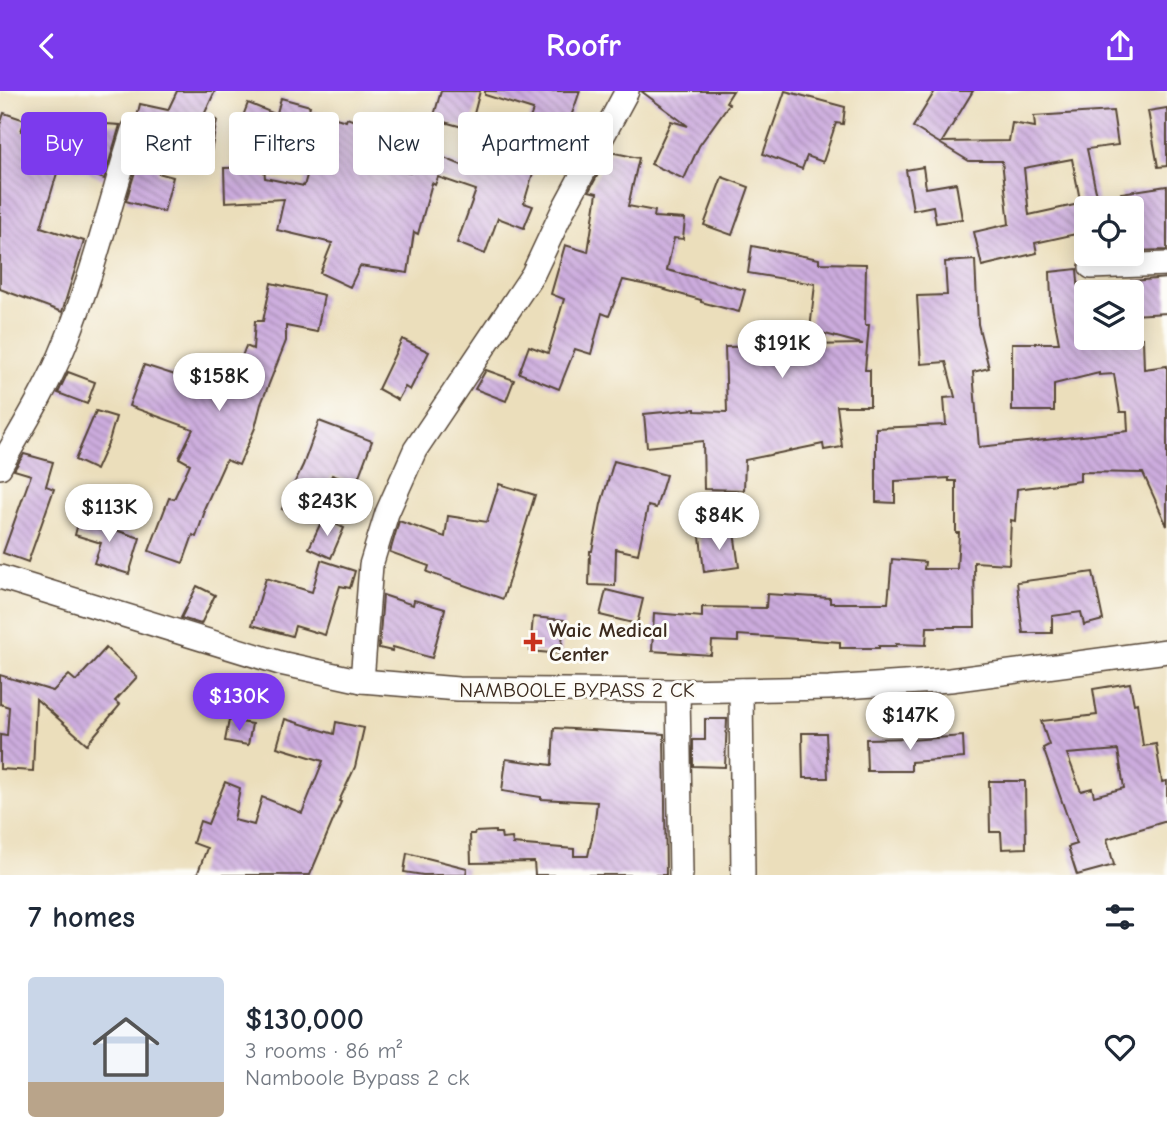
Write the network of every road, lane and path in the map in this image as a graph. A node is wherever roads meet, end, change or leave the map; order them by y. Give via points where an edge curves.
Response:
1 (628, 91) edge
2 (121, 170) edge
3 (1167, 264) edge
4 (1090, 267) dead end
5 (0, 467) edge
6 (0, 577) edge
7 (1167, 651) edge
8 (362, 681) junction
9 (741, 689) junction
10 (678, 691) junction
11 (681, 875) edge
12 (743, 875) edge

1 - 8 street via 533,274 415,450 387,513 371,565
2 - 5 street via 65,345
3 - 4 street
6 - 8 street, NAMBOOLE BYPASS 2 CK via 280,663
7 - 9 street, NAMBOOLE BYPASS 2 CK via 950,680
8 - 10 street, NAMBOOLE BYPASS 2 CK via 458,689
9 - 10 street, NAMBOOLE BYPASS 2 CK
9 - 12 street
10 - 11 street

